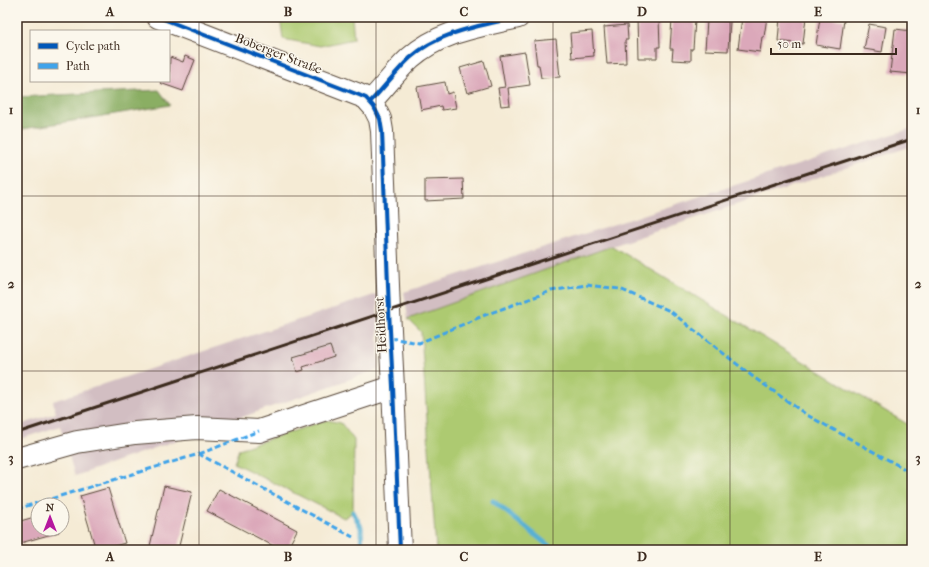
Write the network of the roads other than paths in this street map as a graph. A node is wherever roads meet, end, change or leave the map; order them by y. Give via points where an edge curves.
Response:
1 (158, 17) edge
2 (518, 17) edge
3 (196, 24) edge
4 (370, 102) junction
5 (393, 387) junction
6 (17, 459) edge
7 (400, 550) edge

1 - 3 street, Boberger Straße
2 - 4 street via 462,30 429,43 408,60
3 - 4 street, Boberger Straße
4 - 5 street, Heidhorst via 377,112 383,138
5 - 6 street via 259,431 197,428 135,433 77,442
5 - 7 street, Heidhorst

